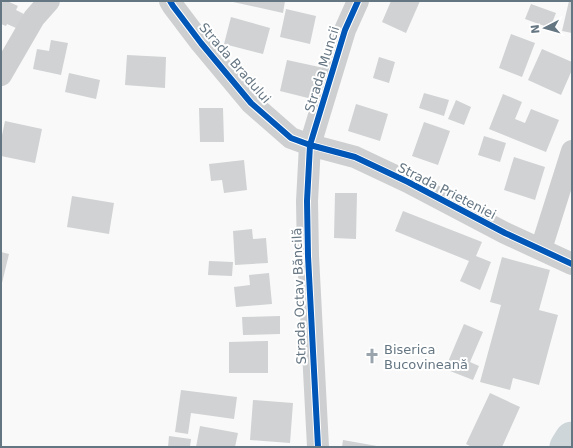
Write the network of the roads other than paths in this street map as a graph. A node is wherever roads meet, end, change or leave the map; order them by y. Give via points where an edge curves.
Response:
1 (49, 1) edge
2 (170, 1) edge
3 (358, 1) edge
4 (1, 75) edge
5 (310, 144) junction
6 (572, 151) edge
7 (540, 249) junction
8 (572, 264) edge
9 (318, 447) edge

1 - 4 street via 34,18
2 - 5 street, Strada Bradului via 201,43 252,103 291,138
3 - 5 street, Strada Muncii via 345,30
5 - 7 street, Strada Prieteniei via 355,157
5 - 9 street, Strada Octav Băncilă via 308,256
6 - 7 street
7 - 8 street, Strada Prieteniei

